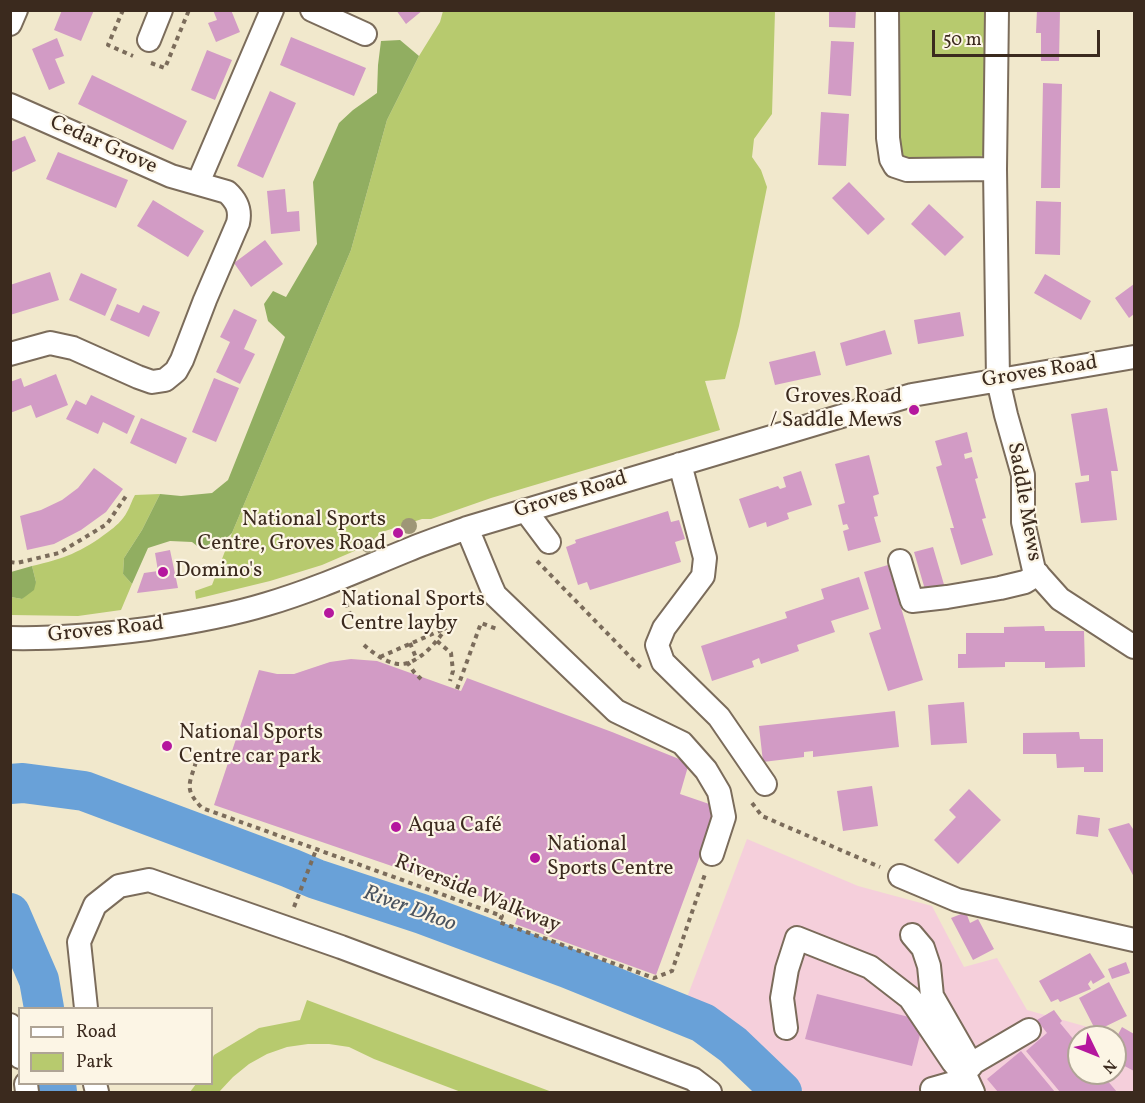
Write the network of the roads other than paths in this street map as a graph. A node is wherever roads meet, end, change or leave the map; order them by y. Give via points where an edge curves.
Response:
1 (16, 10) edge
2 (161, 10) edge
3 (272, 10) edge
4 (312, 10) edge
5 (886, 10) edge
6 (997, 10) edge
7 (10, 24) edge
8 (364, 34) dead end
9 (149, 40) dead end
10 (10, 105) edge
11 (995, 169) junction
12 (198, 183) junction
13 (10, 354) edge
14 (1134, 357) edge
15 (998, 380) junction
16 (680, 464) junction
17 (525, 510) junction
18 (467, 528) junction
19 (549, 542) dead end
20 (900, 561) dead end
21 (1038, 574) junction
22 (10, 638) edge
23 (1134, 647) edge
24 (765, 784) dead end
25 (712, 854) road end
26 (900, 876) dead end
27 (912, 935) dead end
28 (1134, 940) edge
29 (86, 1007) edge
30 (10, 1025) edge
31 (786, 1028) dead end
32 (1029, 1030) dead end
33 (18, 1051) edge
34 (970, 1078) edge
35 (932, 1089) dead end
36 (710, 1092) edge

1 - 7 street
2 - 9 street
3 - 12 street
4 - 8 street
5 - 11 street via 888,138 895,166 907,170
6 - 11 street, Saddle Mews
10 - 12 street, Cedar Grove via 171,176
11 - 15 street, Saddle Mews
12 - 13 street, Cedar Grove via 227,192 234,198 240,215 176,371 165,380 152,382 74,348 50,343
14 - 15 street, Groves Road
15 - 16 street, Groves Road via 912,395
15 - 21 street, Saddle Mews via 1023,475 1023,522
16 - 17 street, Groves Road
16 - 24 street via 705,558 703,576 664,628 657,645 663,662 719,717
17 - 18 street, Groves Road
17 - 19 street
18 - 22 street, Groves Road via 325,584 224,615 106,634
18 - 25 street via 495,595 616,711 682,743 706,770 719,792 724,817
20 - 21 street via 912,601 1000,588 1025,582
21 - 23 street, Saddle Mews via 1060,599
26 - 28 street via 957,900
27 - 34 street via 923,948 932,996
29 - 36 street via 79,942 95,905 118,886 149,880 341,947 693,1079
30 - 33 street
31 - 34 street via 782,998 797,938 870,967 910,998 953,1062
32 - 34 street
34 - 35 street

